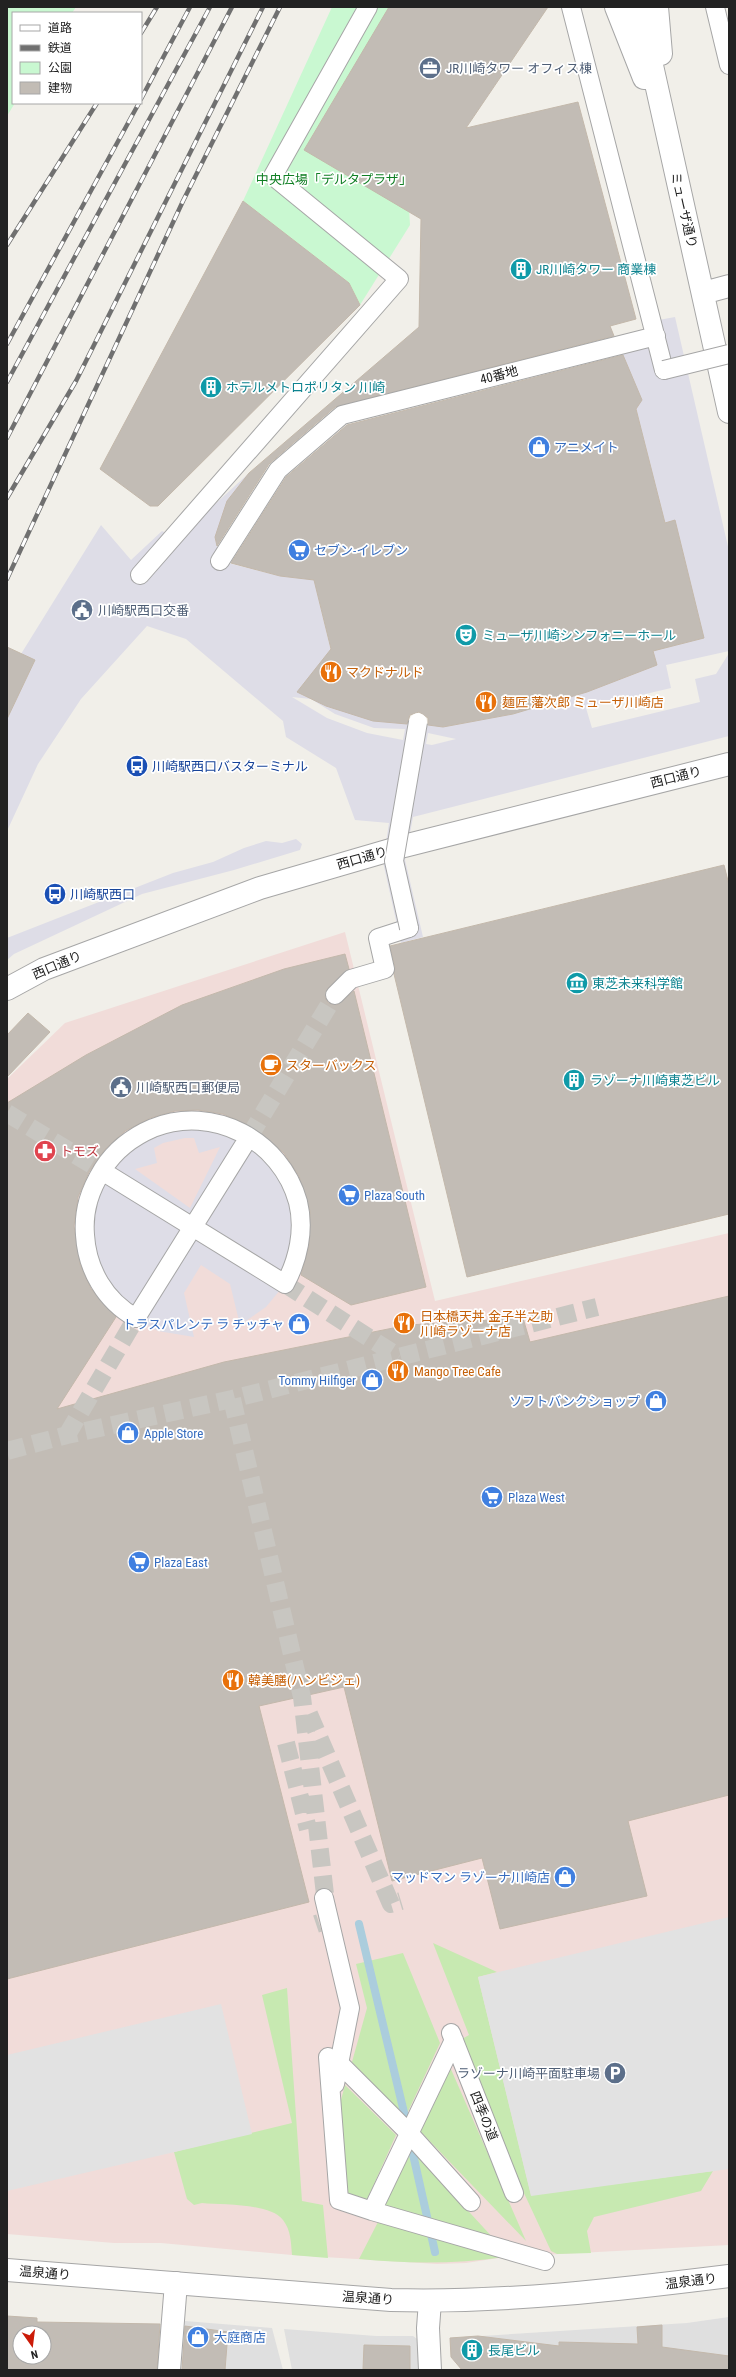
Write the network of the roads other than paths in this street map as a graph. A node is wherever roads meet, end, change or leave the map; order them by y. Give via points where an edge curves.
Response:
1 (368, 7) edge
2 (571, 7) edge
3 (616, 7) edge
4 (639, 7) edge
5 (657, 7) edge
6 (715, 7) edge
7 (729, 65) edge
8 (669, 144) junction
9 (729, 286) edge
10 (703, 293) junction
11 (656, 336) junction
12 (729, 354) edge
13 (729, 412) edge
14 (220, 561) dead end
15 (140, 575) dead end
16 (418, 722) dead end
17 (729, 764) edge
18 (7, 988) edge
19 (335, 995) tunnel mouth
20 (249, 1137) junction
21 (102, 1171) junction
22 (193, 1227) junction
23 (324, 1898) dead end
24 (334, 2061) junction
25 (408, 2132) junction
26 (514, 2193) dead end
27 (471, 2202) dead end
28 (372, 2211) junction
29 (545, 2261) dead end
30 (7, 2270) edge
31 (729, 2276) edge
32 (176, 2283) junction
33 (430, 2301) junction
34 (169, 2370) edge
35 (430, 2370) edge

1 - 15 street via 273,176 399,279
2 - 11 street
3 - 8 street
4 - 8 street, ミューザ通り
5 - 8 street
6 - 7 street
8 - 10 street, ミューザ通り
9 - 10 street
10 - 13 street, ミューザ通り
11 - 12 street, bridge via 664,370
11 - 14 street, 40番地 via 342,415 278,470
16 - 19 street, bridge via 394,861 409,928 378,938 385,969 351,979
17 - 18 street, 西口通り via 404,846 260,888 44,969
20 - 21 street via 234,1128 201,1120 168,1123 136,1135 110,1157
20 - 22 street
20 - 22 street via 263,1146 285,1171 298,1203 301,1237 293,1270 285,1284
21 - 22 street
21 - 22 street via 92,1186 84,1219 86,1253 99,1284 121,1310 136,1318
23 - 24 street via 350,2008
24 - 25 street
24 - 28 street via 332,2100 339,2200
25 - 26 street, 四季の道 via 451,2034
25 - 27 street
25 - 28 street, 四季の道
28 - 29 street
30 - 32 street, 温泉通り
31 - 33 street, 温泉通り via 604,2291
32 - 33 street, 温泉通り
32 - 34 street
33 - 35 street

